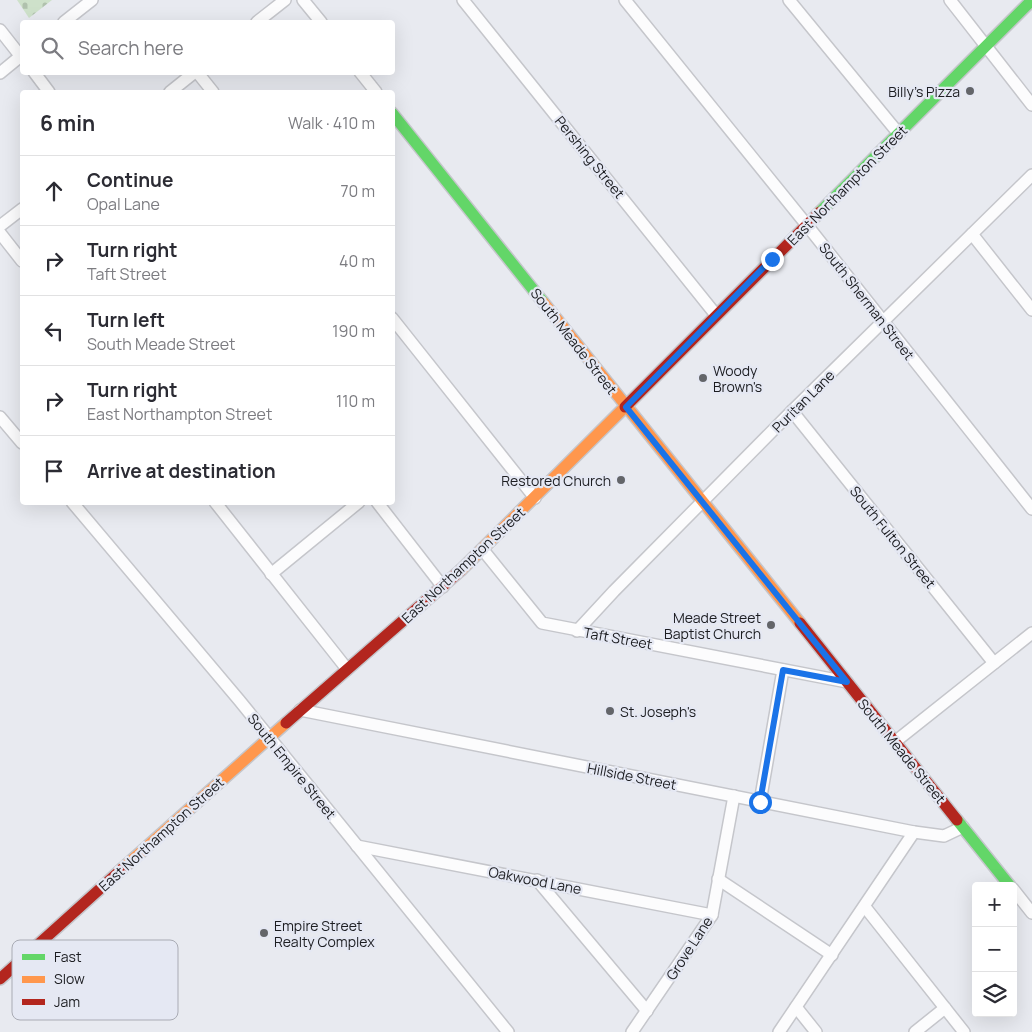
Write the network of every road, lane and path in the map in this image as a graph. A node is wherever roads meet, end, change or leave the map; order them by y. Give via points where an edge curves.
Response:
1 (92, 0) edge
2 (285, 0) edge
3 (303, 0) edge
4 (463, 0) edge
5 (625, 0) edge
6 (789, 0) edge
7 (950, 0) edge
8 (1032, 0) edge
9 (67, 20) edge
10 (260, 20) edge
11 (319, 20) edge
12 (0, 30) edge
13 (986, 46) junction
14 (20, 55) edge
15 (20, 58) edge
16 (0, 73) edge
17 (36, 75) edge
18 (192, 75) edge
19 (199, 75) edge
20 (362, 75) edge
21 (48, 90) edge
22 (173, 90) edge
23 (211, 90) edge
24 (374, 90) edge
25 (1032, 105) edge
26 (395, 117) edge
27 (899, 134) junction
28 (1032, 174) edge
29 (20, 211) edge
30 (806, 224) junction
31 (0, 226) edge
32 (0, 233) edge
33 (972, 234) junction
34 (20, 258) edge
35 (1032, 310) edge
36 (716, 315) junction
37 (395, 322) edge
38 (883, 323) junction
39 (626, 407) junction
40 (792, 411) junction
41 (0, 417) edge
42 (20, 441) edge
43 (535, 498) junction
44 (703, 502) junction
45 (75, 505) edge
46 (217, 505) edge
47 (355, 505) edge
48 (379, 505) edge
49 (1032, 509) edge
50 (483, 550) junction
51 (271, 574) junction
52 (443, 587) junction
53 (577, 631) junction
54 (1032, 633) edge
55 (994, 663) junction
56 (347, 669) junction
57 (783, 670) junction
58 (847, 682) junction
59 (300, 710) junction
60 (269, 737) junction
61 (896, 741) junction
62 (734, 796) junction
63 (760, 802) junction
64 (963, 827) junction
65 (914, 832) junction
66 (357, 846) junction
67 (718, 879) junction
68 (537, 880) junction
69 (1007, 882) edge
70 (1017, 895) edge
71 (865, 907) junction
72 (1032, 913) edge
73 (712, 915) junction
74 (43, 940) edge
75 (832, 955) junction
76 (12, 968) edge
77 (0, 979) edge
78 (796, 1007) junction
79 (945, 1008) junction
80 (647, 1011) junction
81 (508, 1032) edge
82 (632, 1032) edge
83 (779, 1032) edge
84 (816, 1032) edge
85 (915, 1032) edge
86 (964, 1032) edge

1 - 9 street
2 - 10 street
3 - 11 street
4 - 36 street, Pershing Street
5 - 30 street, South Sherman Street
6 - 27 street
7 - 13 street
8 - 13 main road, East Northampton Street
12 - 14 street
13 - 25 street
13 - 27 main road, East Northampton Street
15 - 16 street
17 - 21 street
18 - 22 street
19 - 23 street
20 - 24 street
26 - 39 main road, South Meade Street
27 - 30 main road, East Northampton Street
28 - 33 street, Puritan Lane
29 - 31 street
30 - 36 main road, East Northampton Street
30 - 38 street, South Sherman Street
32 - 34 street
33 - 35 street
33 - 38 street, Puritan Lane
36 - 39 main road, East Northampton Street
37 - 43 street
38 - 40 street, Puritan Lane
38 - 49 street, South Sherman Street
39 - 43 main road, East Northampton Street
39 - 44 main road, South Meade Street
40 - 44 street, Puritan Lane
40 - 55 street, South Fulton Street
41 - 42 street
43 - 50 main road, East Northampton Street
44 - 53 street, Puritan Lane
44 - 58 main road, South Meade Street
45 - 60 street, South Empire Street
46 - 51 street
47 - 51 street
48 - 52 street
50 - 52 main road, East Northampton Street
50 - 53 street, Taft Street via 542,624
51 - 56 street
52 - 56 main road, East Northampton Street
53 - 57 street, Taft Street
54 - 55 street
55 - 61 street
56 - 59 main road, East Northampton Street
57 - 58 street, Taft Street
57 - 63 street
58 - 61 main road, South Meade Street
59 - 60 main road, East Northampton Street
59 - 62 street, Hillside Street
60 - 66 street, South Empire Street
60 - 74 main road, East Northampton Street
61 - 64 main road, South Meade Street
62 - 63 street, Hillside Street
62 - 67 street, Grove Lane
63 - 65 street, Hillside Street
64 - 65 street, Hillside Street via 944,836
64 - 69 main road, South Meade Street
65 - 71 street
66 - 68 street, Oakwood Lane
66 - 81 street, South Empire Street
67 - 73 street, Grove Lane
67 - 75 street
68 - 73 street, Oakwood Lane
68 - 80 street
70 - 72 street
71 - 75 street
71 - 79 street
73 - 80 street, Grove Lane
75 - 78 street
76 - 77 main road, East Northampton Street
78 - 83 street
78 - 84 street
79 - 85 street
79 - 86 street
80 - 82 street, Grove Lane

